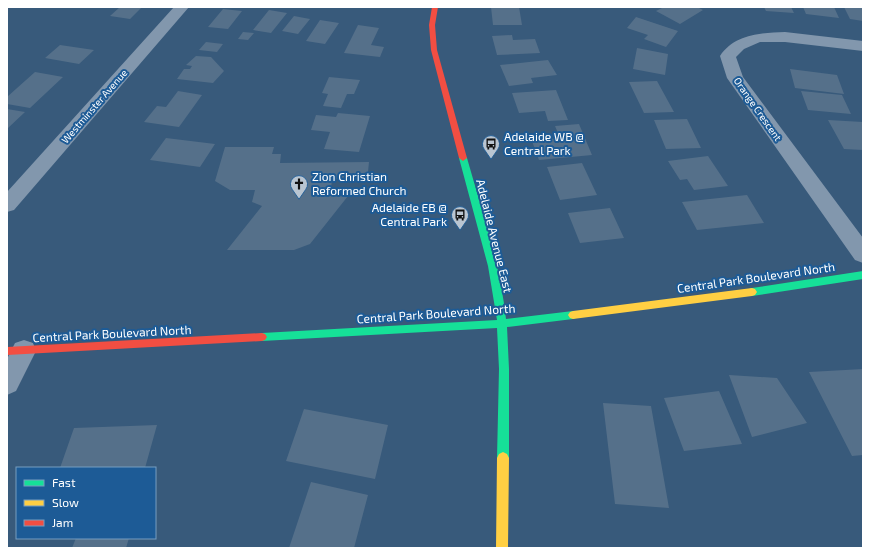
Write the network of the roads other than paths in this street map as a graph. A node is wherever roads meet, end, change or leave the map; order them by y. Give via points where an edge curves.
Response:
1 (182, 7) edge
2 (435, 7) edge
3 (863, 46) edge
4 (7, 205) edge
5 (863, 254) edge
6 (863, 275) edge
7 (501, 324) junction
8 (15, 351) edge
9 (7, 383) edge
10 (502, 548) edge

1 - 4 street, Westminster Avenue
2 - 7 street, Adelaide Avenue East via 432,25 435,56 496,282
3 - 5 street, Orange Crescent via 785,37 757,38 739,46 728,56 735,78
6 - 7 street, Central Park Boulevard North via 771,290
7 - 8 street, Central Park Boulevard North
7 - 10 street, Adelaide Avenue East via 504,391
8 - 9 street

